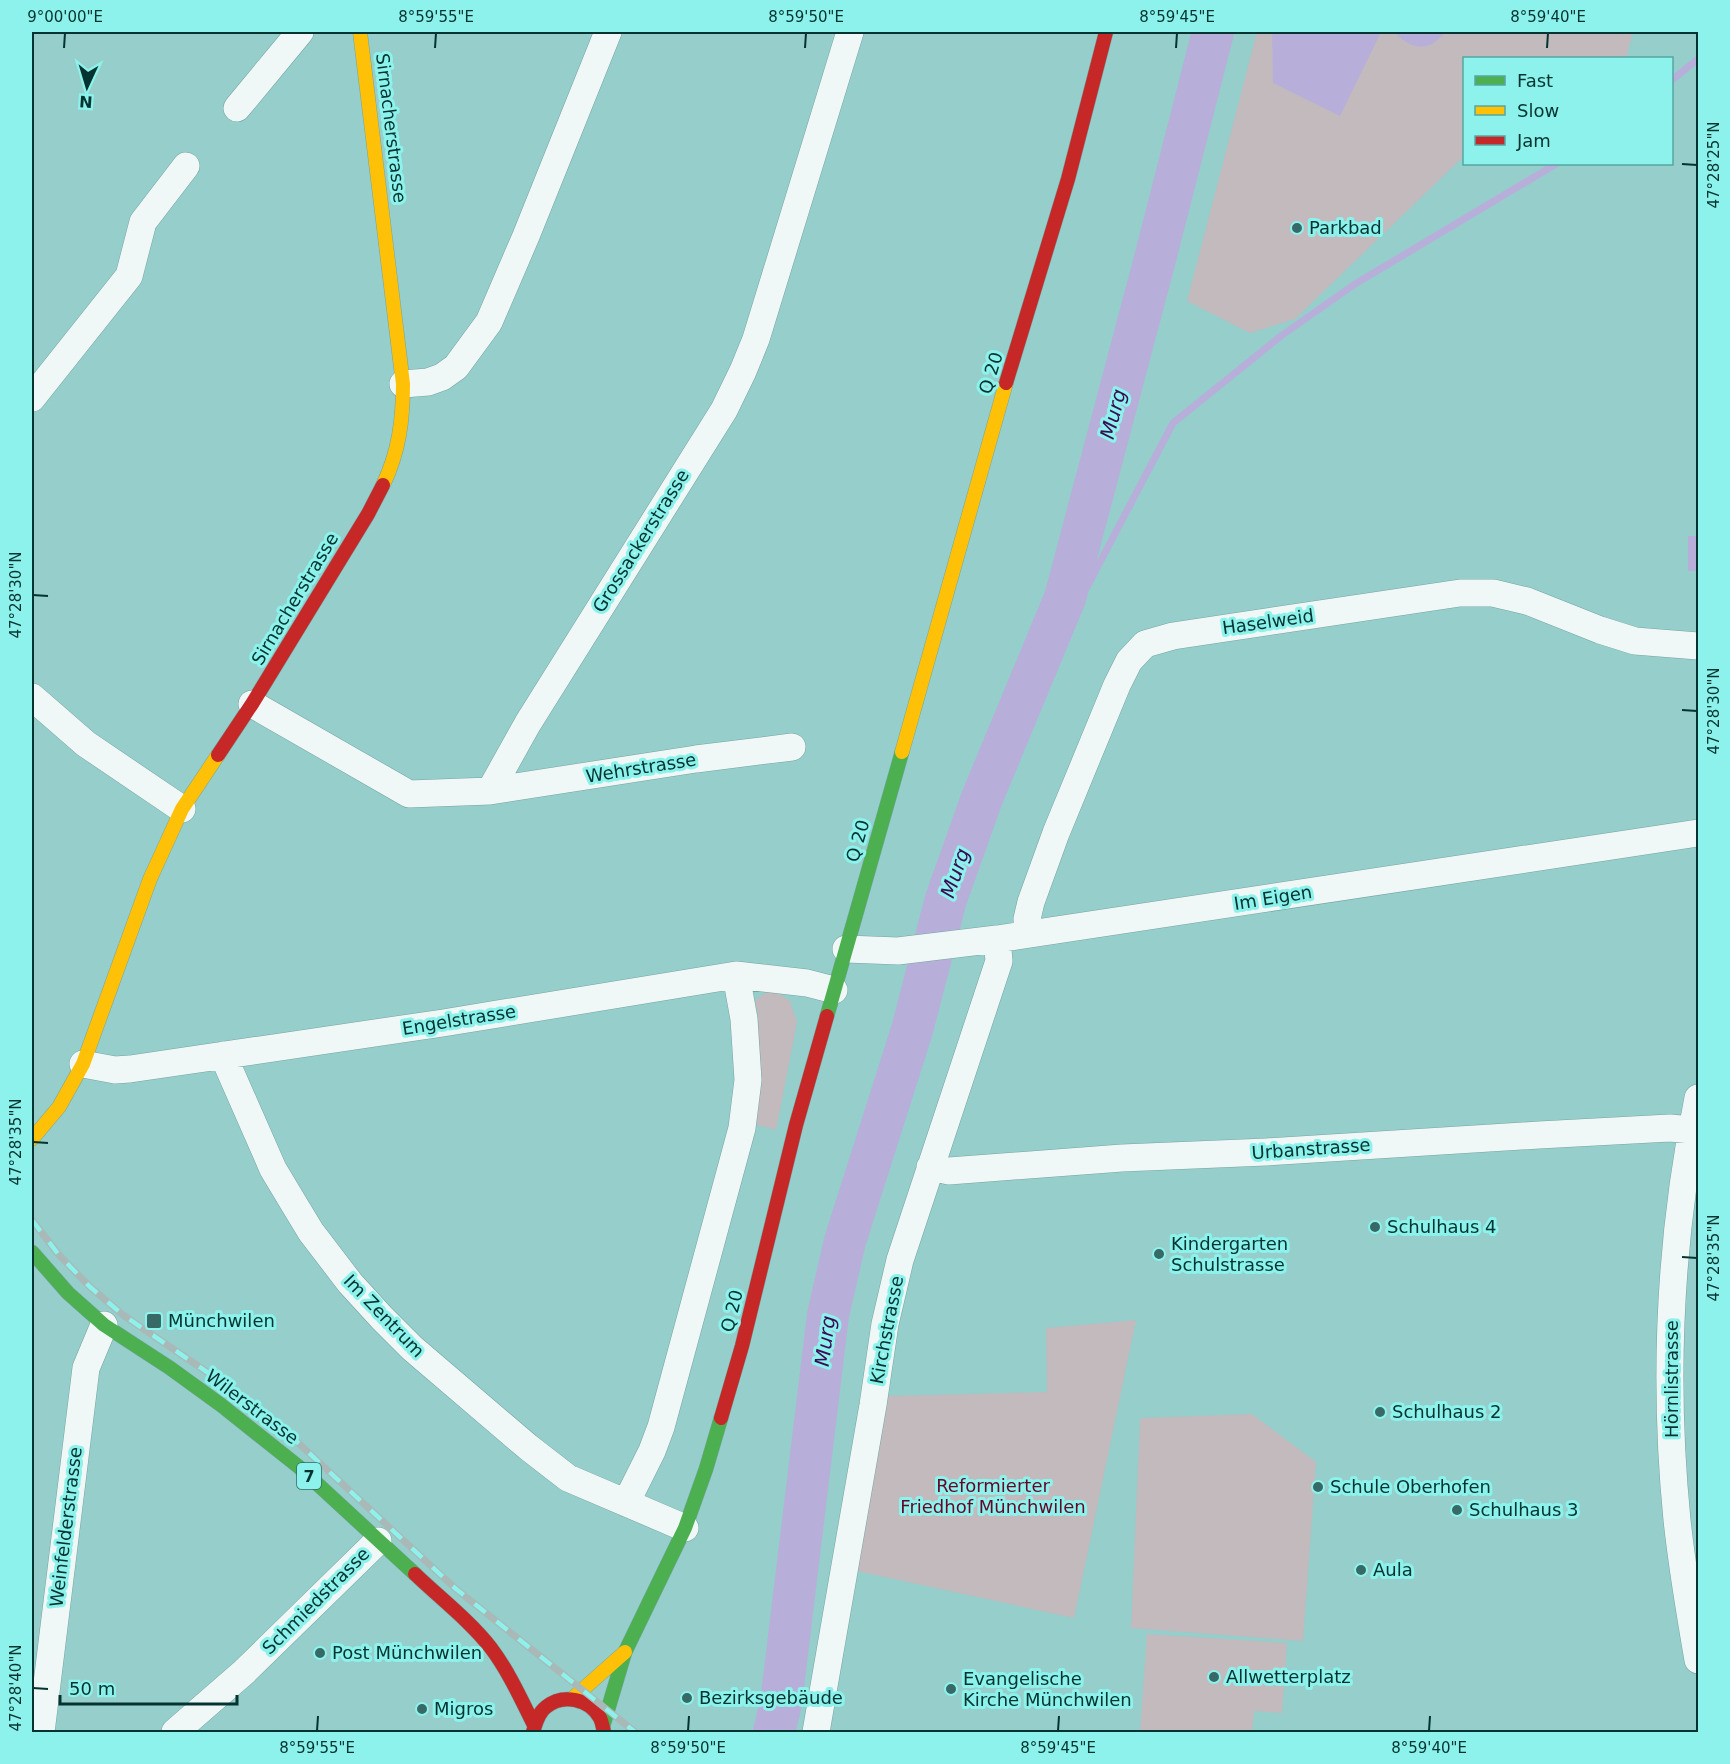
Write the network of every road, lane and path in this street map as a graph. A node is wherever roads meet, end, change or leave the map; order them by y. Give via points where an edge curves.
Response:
1 (300, 32) edge
2 (360, 32) edge
3 (608, 32) edge
4 (850, 32) edge
5 (1106, 32) edge
6 (237, 108) dead end
7 (186, 166) dead end
8 (404, 384) junction
9 (32, 398) edge
10 (1698, 646) edge
11 (32, 697) edge
12 (252, 704) junction
13 (792, 747) dead end
14 (490, 791) junction
15 (182, 809) junction
16 (1698, 833) edge
17 (1028, 933) junction
18 (997, 939) junction
19 (846, 949) junction
20 (736, 975) junction
21 (834, 990) junction
22 (223, 1055) junction
23 (83, 1064) junction
24 (1698, 1098) edge
25 (1692, 1130) junction
26 (32, 1139) edge
27 (930, 1167) junction
28 (32, 1252) edge
29 (104, 1325) junction
30 (626, 1503) junction
31 (685, 1528) junction
32 (378, 1541) junction
33 (41, 1645) edge
34 (493, 1652) junction
35 (625, 1652) junction
36 (1698, 1660) edge
37 (527, 1677) dead end
38 (544, 1688) dead end
39 (566, 1699) junction
40 (534, 1729) edge
41 (603, 1729) edge
42 (41, 1732) edge
43 (175, 1732) edge
44 (816, 1732) edge

1 - 6 street
2 - 8 main road, Sirnacherstrasse
3 - 8 street via 489,322 456,367 428,382
4 - 14 street, Grossackerstrasse via 743,371
5 - 19 main road, Q 20 via 1068,179 1002,396
7 - 9 street via 143,222 129,276
8 - 12 main road, Sirnacherstrasse via 402,422 384,486
10 - 17 street, Haselweid via 1635,640 1517,598 1460,592 1173,636 1145,644 1129,661 1117,685 1056,834 1031,902
11 - 15 street via 86,744
12 - 14 street via 409,794
12 - 15 main road, Sirnacherstrasse
13 - 14 street, Wehrstrasse
15 - 23 main road, Sirnacherstrasse via 150,879
16 - 17 street, Im Eigen
17 - 18 street, Im Eigen
18 - 19 street, Im Eigen via 898,951
18 - 27 street, Kirchstrasse via 999,961
19 - 21 main road, Q 20
20 - 21 street, Engelstrasse
20 - 22 street, Engelstrasse
20 - 30 street via 748,1080 742,1128 661,1427
21 - 31 main road, Q 20 via 796,1125 742,1346
22 - 23 street, Engelstrasse via 115,1070
22 - 30 street, Im Zentrum via 273,1169 294,1204 311,1232 382,1318 412,1348 568,1478
23 - 26 main road, Sirnacherstrasse via 59,1107
24 - 25 street, Hörnlistrasse
25 - 27 street, Urbanstrasse via 1670,1128 1122,1158 949,1171
25 - 36 street, Hörnlistrasse via 1674,1262 1670,1392 1677,1521
27 - 44 street, Kirchstrasse via 900,1260 885,1324
28 - 29 main road, Wilerstrasse / 7 via 68,1293
29 - 32 main road, Wilerstrasse / 7 via 170,1368 299,1467
29 - 33 street, Weinfelderstrasse via 86,1368
30 - 31 street, Im Zentrum
31 - 35 main road, Q 20
32 - 34 main road, Wilerstrasse / 7
32 - 43 street, Schmiedstrasse via 244,1672
33 - 42 street, Weinfelderstrasse
34 - 37 main road, Wilerstrasse / 7
34 - 40 main road, Wilerstrasse / 7
35 - 39 main road, Q 20
35 - 41 main road, Q 20
38 - 39 main road
39 - 40 main road, Q 20 via 544,1708
39 - 41 main road via 592,1707

